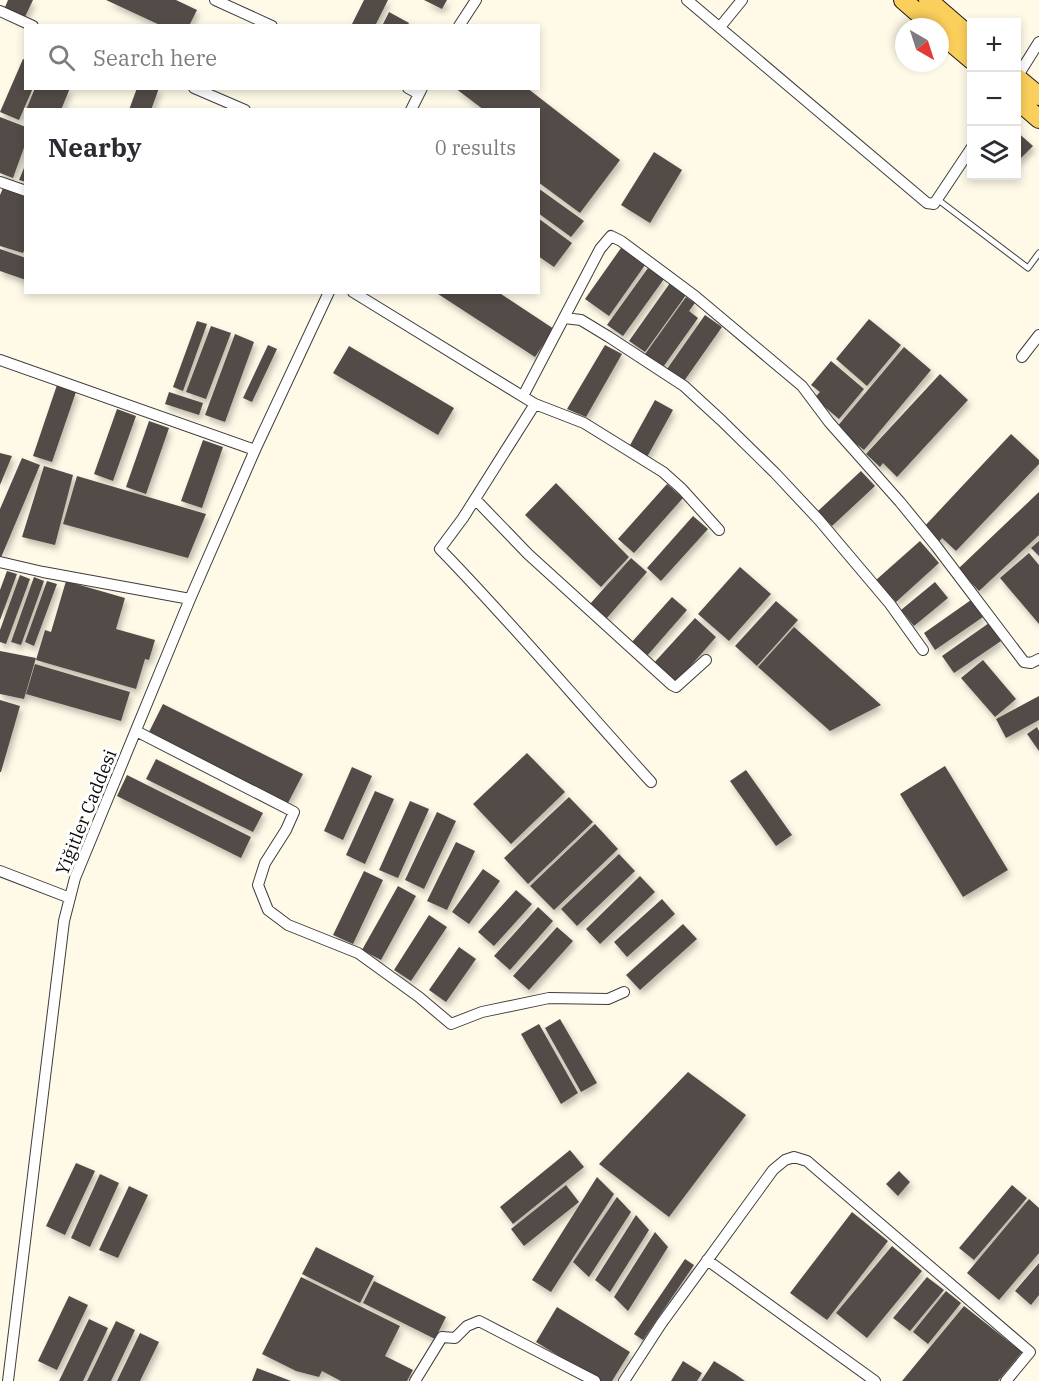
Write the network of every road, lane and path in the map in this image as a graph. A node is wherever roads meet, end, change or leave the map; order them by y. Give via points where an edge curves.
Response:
1 (215, 0) edge
2 (476, 0) edge
3 (687, 0) edge
4 (742, 0) edge
5 (903, 0) edge
6 (928, 0) edge
7 (0, 11) edge
8 (924, 18) edge
9 (29, 24) edge
10 (268, 24) edge
11 (460, 24) edge
12 (720, 27) junction
13 (967, 34) edge
14 (949, 41) edge
15 (1039, 42) edge
16 (967, 56) edge
17 (1020, 72) edge
18 (1021, 80) edge
19 (199, 90) edge
20 (420, 91) edge
21 (1039, 96) edge
22 (1021, 102) edge
23 (240, 108) edge
24 (412, 108) edge
25 (1039, 118) edge
26 (967, 154) edge
27 (0, 182) edge
28 (24, 190) edge
29 (937, 199) junction
30 (1039, 253) edge
31 (327, 294) edge
32 (356, 294) edge
33 (564, 318) junction
34 (1039, 335) edge
35 (1022, 357) dead end
36 (0, 360) edge
37 (523, 396) junction
38 (535, 404) junction
39 (255, 450) junction
40 (475, 499) junction
41 (719, 530) dead end
42 (0, 562) edge
43 (190, 599) junction
44 (923, 650) dead end
45 (1039, 659) edge
46 (706, 660) dead end
47 (136, 731) junction
48 (651, 782) dead end
49 (0, 872) edge
50 (70, 898) junction
51 (624, 992) dead end
52 (707, 1260) junction
53 (8, 1381) edge
54 (416, 1381) edge
55 (595, 1381) edge
56 (624, 1381) edge
57 (875, 1381) edge
58 (1006, 1381) edge

1 - 10 street
2 - 11 street
3 - 12 street
4 - 12 street
5 - 8 main road
6 - 13 main road
7 - 9 street
12 - 29 street via 916,195 927,203 934,204
14 - 16 main road
15 - 17 street
18 - 21 main road
19 - 23 street
20 - 24 street
22 - 25 main road
26 - 29 street
27 - 28 street
29 - 30 lane via 1028,268
31 - 39 street, Yiğitler Caddesi
32 - 37 street
33 - 37 street
33 - 44 street via 580,320 626,348 684,386 721,420 819,520
33 - 45 street via 600,249 611,236 621,241 695,296 802,386 936,546 1024,662
34 - 35 street
36 - 39 street
37 - 38 street
38 - 40 street
38 - 41 street via 584,423 663,472
39 - 43 street, Yiğitler Caddesi
40 - 46 street via 528,554 672,685 676,687
40 - 48 street via 440,549
42 - 43 street
43 - 47 street, Yiğitler Caddesi
47 - 50 street, Yiğitler Caddesi
47 - 51 street via 294,812 265,863 258,885 268,910 288,925 358,953 451,1024 482,1012 549,998 608,999
49 - 50 street
50 - 53 street, Yiğitler Caddesi via 64,921
52 - 56 street
52 - 57 street
52 - 58 street via 773,1170 794,1156 807,1161 1030,1352
54 - 55 street via 442,1337 455,1338 479,1321

